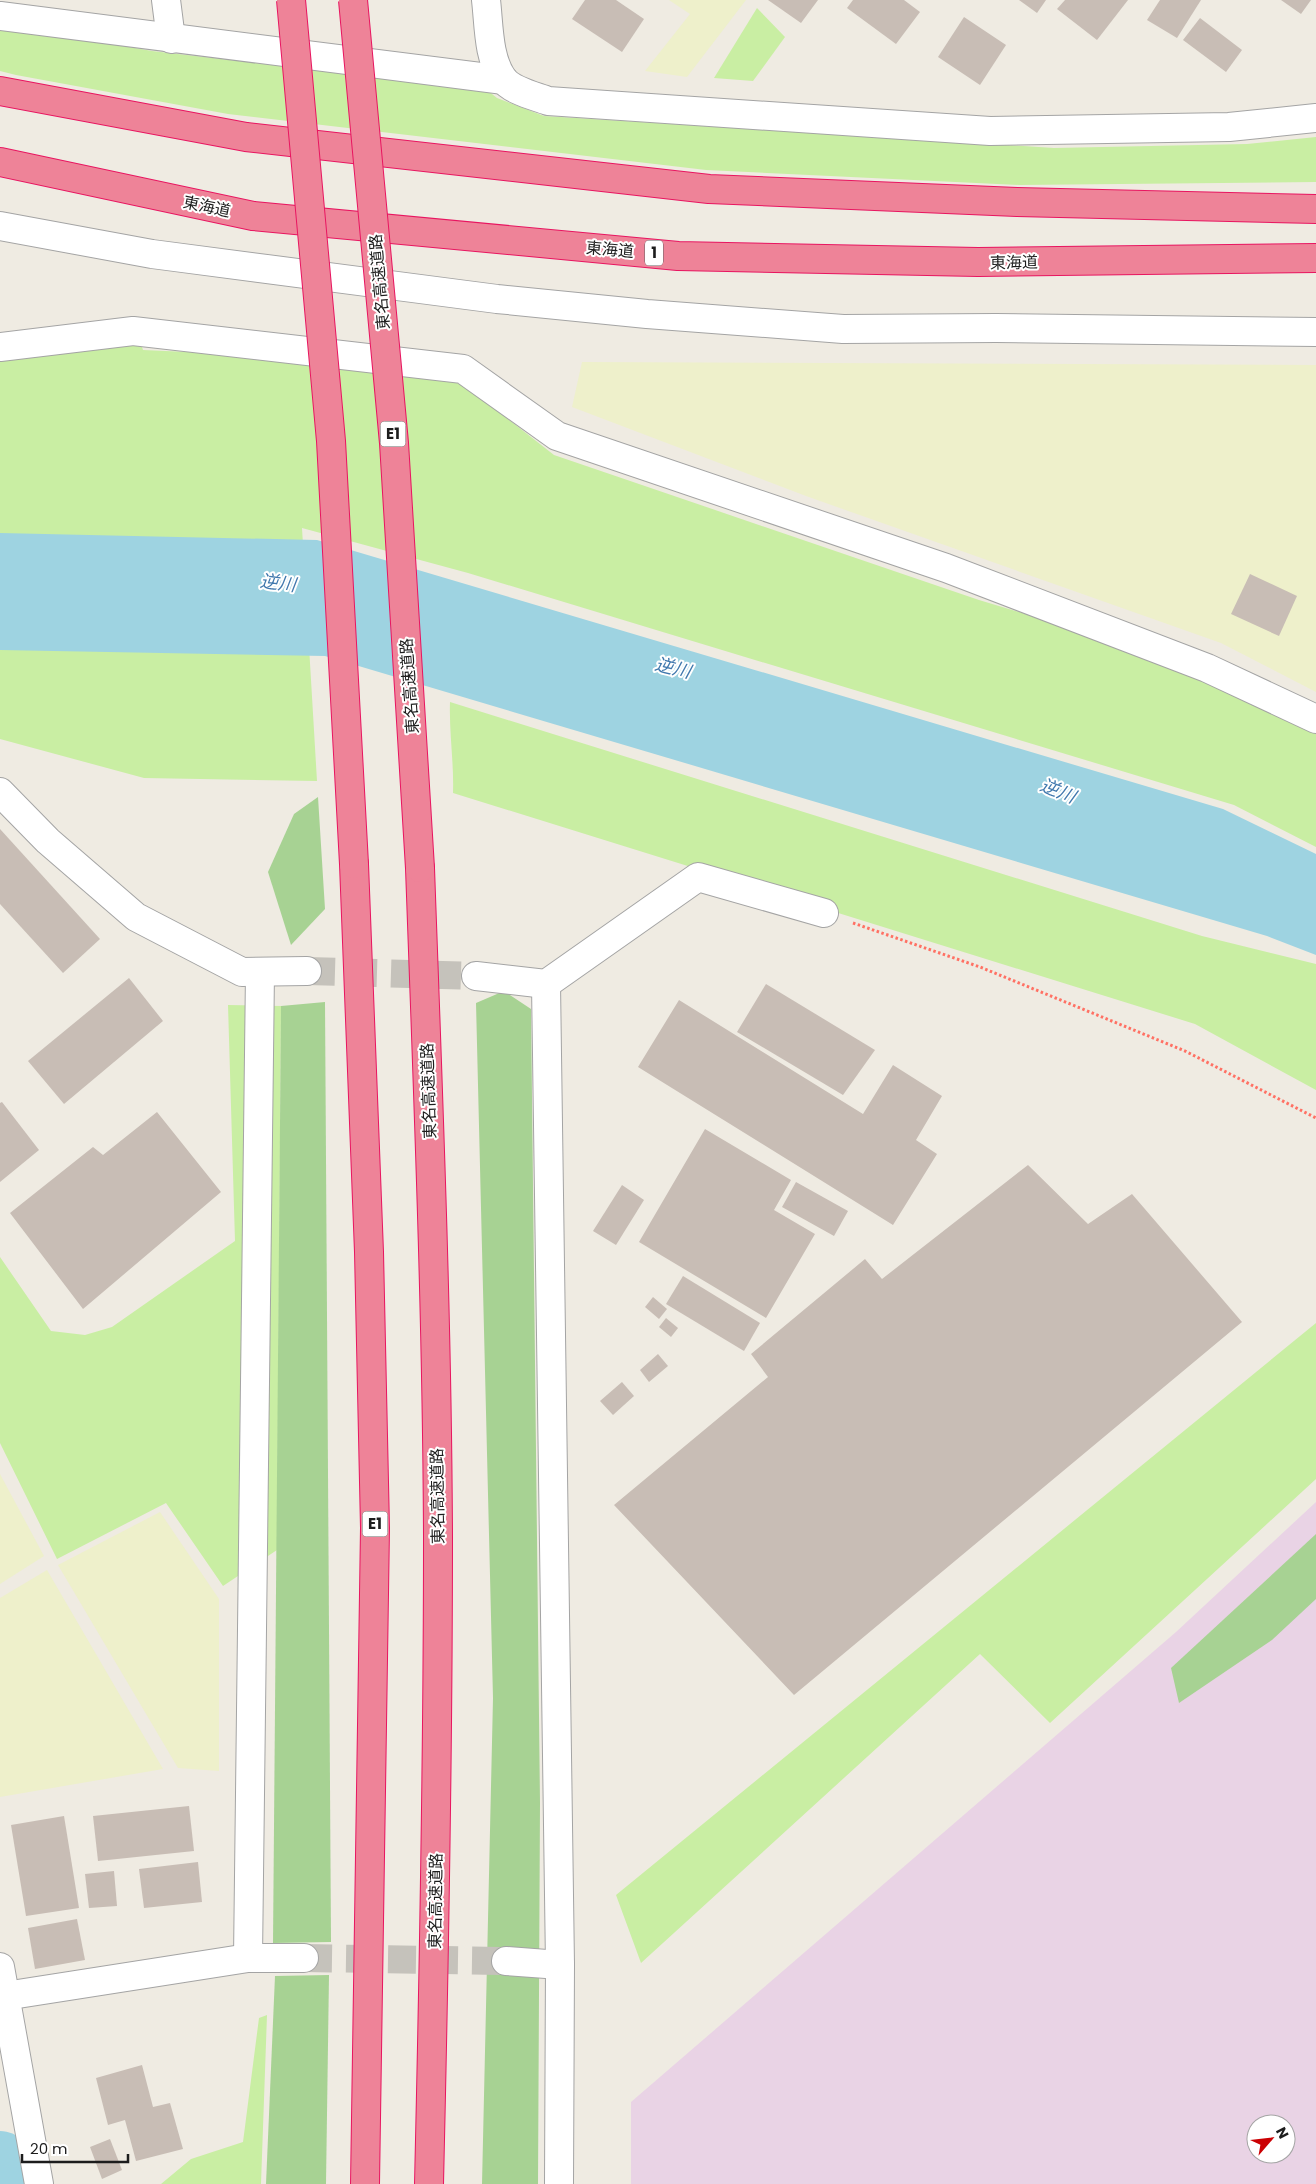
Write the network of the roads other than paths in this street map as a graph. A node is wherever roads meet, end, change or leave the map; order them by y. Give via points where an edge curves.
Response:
1 (166, 0) edge
2 (291, 0) edge
3 (353, 0) edge
4 (486, 0) edge
5 (0, 16) edge
6 (171, 39) junction
7 (504, 80) junction
8 (0, 91) edge
9 (1316, 118) edge
10 (0, 162) edge
11 (1316, 197) edge
12 (1250, 207) junction
13 (1316, 208) edge
14 (0, 226) edge
15 (1316, 258) edge
16 (1316, 332) edge
17 (0, 347) edge
18 (1316, 719) edge
19 (0, 792) edge
20 (824, 913) road end
21 (307, 971) tunnel mouth
22 (260, 972) junction
23 (476, 976) tunnel mouth
24 (546, 984) junction
25 (248, 1958) junction
26 (304, 1958) tunnel mouth
27 (506, 1961) tunnel mouth
28 (560, 1965) junction
29 (0, 1967) edge
30 (5, 1996) junction
31 (39, 2184) edge
32 (365, 2184) edge
33 (429, 2184) edge
34 (559, 2184) edge

1 - 6 street
2 - 32 highway, E1, bridge via 330,440 354,864 369,1252 375,1528
3 - 33 highway, 東名高速道路 / E1, bridge via 394,443 420,868 434,1241 437,1798
4 - 7 street via 493,59
5 - 6 street
6 - 7 street
7 - 9 street via 519,90 548,101 990,131 1229,127
8 - 12 highway via 246,137 709,189 1017,202
10 - 15 highway, 東海道 / 1 via 254,216 678,256 978,262
11 - 12 highway
12 - 13 highway
14 - 16 street via 152,254 497,299 647,314 843,329
17 - 18 street via 133,332 462,369 557,436 946,568 1207,668
19 - 22 street via 48,841 136,917 242,972
20 - 24 street via 698,877
21 - 22 street
22 - 25 street
23 - 24 street
24 - 28 street
25 - 26 street
25 - 30 street
27 - 28 street
28 - 34 street
29 - 30 street
30 - 31 street

